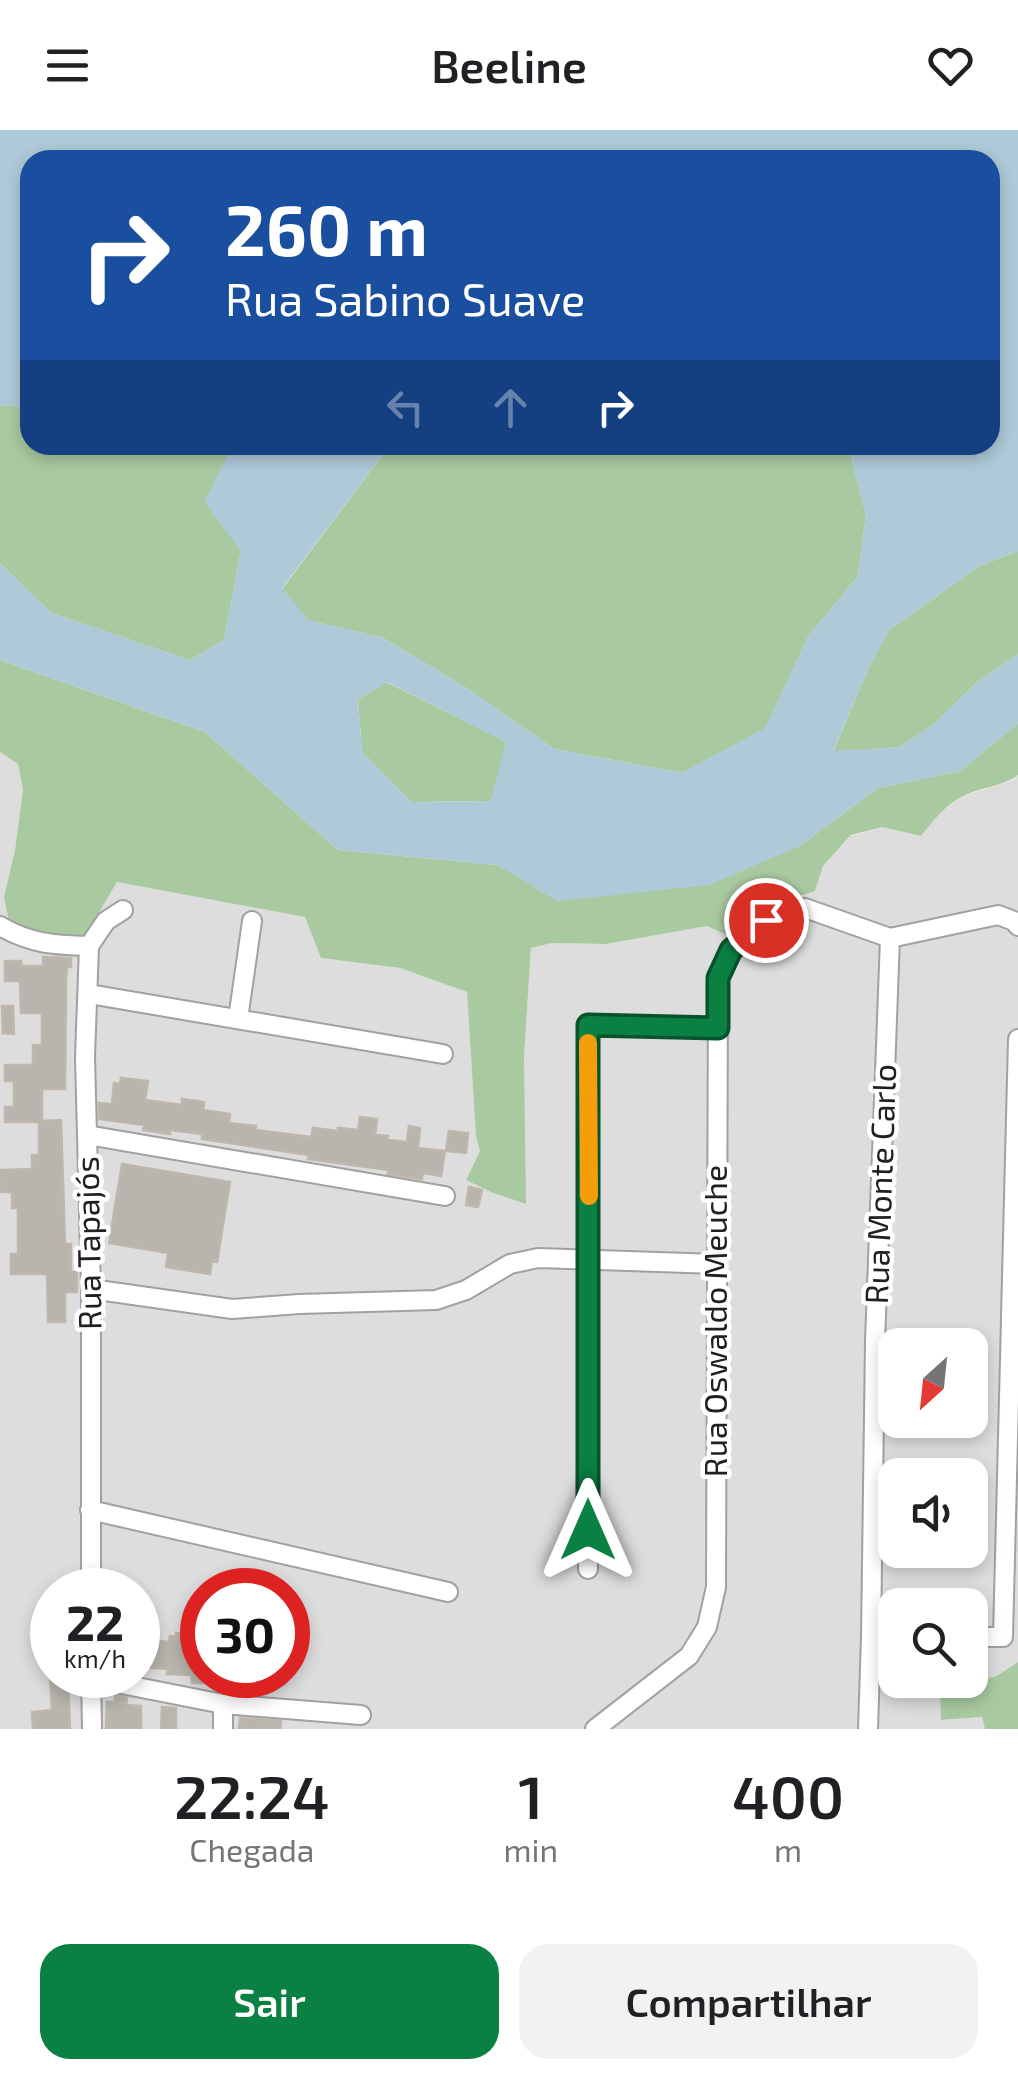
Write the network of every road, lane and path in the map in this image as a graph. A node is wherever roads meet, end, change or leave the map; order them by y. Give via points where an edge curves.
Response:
1 (122, 910) dead end
2 (252, 921) dead end
3 (1012, 922) edge
4 (0, 926) edge
5 (890, 938) junction
6 (89, 946) junction
7 (89, 994) junction
8 (238, 1019) junction
9 (718, 1028) junction
10 (1018, 1039) edge
11 (443, 1054) dead end
12 (87, 1135) junction
13 (445, 1196) dead end
14 (589, 1260) junction
15 (717, 1264) junction
16 (91, 1288) junction
17 (90, 1510) junction
18 (91, 1568) edge
19 (588, 1569) dead end
20 (448, 1592) dead end
21 (872, 1637) junction
22 (878, 1637) edge
23 (988, 1637) edge
24 (160, 1691) edge
25 (91, 1698) edge
26 (223, 1704) junction
27 (361, 1716) dead end
28 (92, 1729) edge
29 (222, 1729) edge
30 (594, 1729) edge
31 (868, 1729) edge

1 - 6 street
2 - 8 street
3 - 5 street via 998,915
4 - 6 street via 46,945
5 - 9 street, Rua Oswaldo Meuche via 805,908 766,920 731,950 718,978
5 - 21 street, Rua Monte Carlo
6 - 7 street, Rua Tapajós
7 - 8 street
7 - 12 street, Rua Tapajós
8 - 11 street
9 - 14 street via 588,1025
9 - 15 street, Rua Oswaldo Meuche
10 - 23 street via 1003,1637
12 - 13 street
12 - 16 street, Rua Tapajós
14 - 15 street
14 - 16 street via 510,1264 436,1300 232,1308
14 - 19 street
15 - 30 street, Rua Oswaldo Meuche via 716,1587 708,1627 690,1656
16 - 17 street, Rua Tapajós
17 - 18 street, Rua Tapajós
17 - 20 street
21 - 22 street
21 - 31 street, Rua Monte Carlo
24 - 26 street
25 - 28 street
26 - 27 street
26 - 29 street

